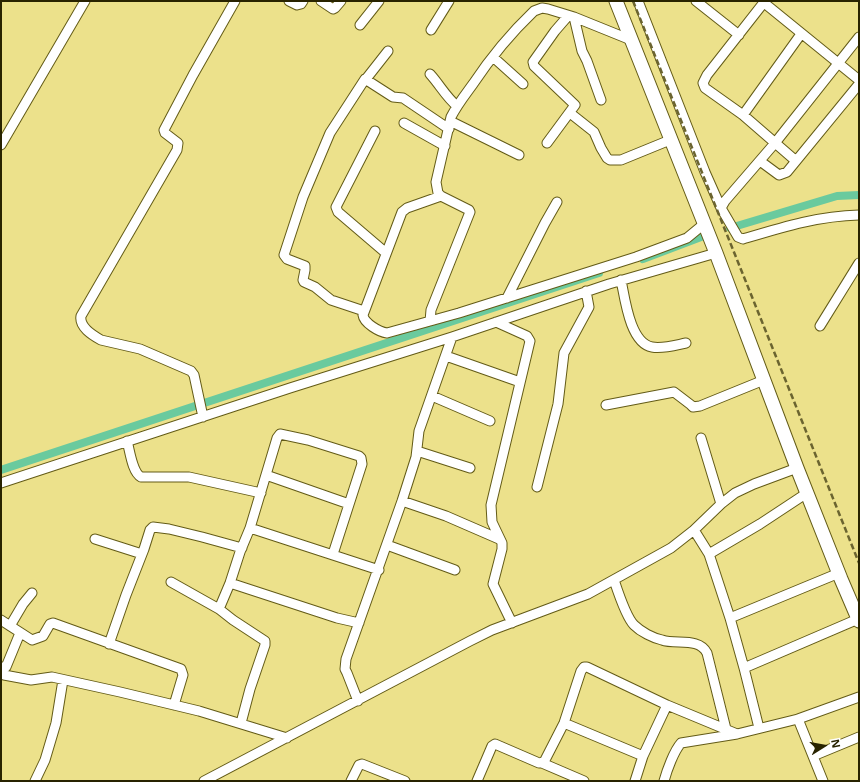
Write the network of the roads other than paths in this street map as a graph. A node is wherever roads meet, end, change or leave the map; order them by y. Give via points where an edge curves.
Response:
1 (85, 1) edge
2 (235, 1) edge
3 (289, 1) edge
4 (303, 1) edge
5 (321, 1) edge
6 (341, 1) edge
7 (379, 1) edge
8 (449, 1) edge
9 (616, 1) edge
10 (638, 1) edge
11 (696, 1) edge
12 (764, 2) edge
13 (571, 17) junction
14 (360, 25) dead end
15 (431, 30) dead end
16 (739, 34) junction
17 (801, 34) junction
18 (859, 37) edge
19 (631, 40) junction
20 (388, 52) dead end
21 (493, 57) junction
22 (838, 63) junction
23 (430, 74) dead end
24 (366, 79) junction
25 (859, 80) edge
26 (522, 84) dead end
27 (859, 84) edge
28 (601, 100) dead end
29 (457, 106) junction
30 (570, 113) junction
31 (743, 115) junction
32 (404, 123) dead end
33 (449, 125) junction
34 (375, 131) dead end
35 (670, 140) junction
36 (547, 143) dead end
37 (775, 143) junction
38 (1, 145) edge
39 (445, 146) junction
40 (519, 155) dead end
41 (760, 160) junction
42 (796, 161) junction
43 (441, 196) junction
44 (557, 202) dead end
45 (722, 208) junction
46 (859, 215) edge
47 (705, 226) junction
48 (386, 253) junction
49 (716, 253) junction
50 (859, 263) edge
51 (621, 280) junction
52 (586, 291) junction
53 (508, 298) junction
54 (364, 311) junction
55 (430, 321) junction
56 (496, 322) junction
57 (820, 326) dead end
58 (452, 337) junction
59 (686, 343) dead end
60 (446, 356) junction
61 (764, 380) junction
62 (520, 382) junction
63 (432, 396) junction
64 (606, 405) dead end
65 (203, 415) junction
66 (490, 421) dead end
67 (701, 438) dead end
68 (127, 441) junction
69 (417, 451) junction
70 (470, 468) dead end
71 (797, 468) junction
72 (266, 475) junction
73 (1, 483) edge
74 (537, 487) dead end
75 (807, 492) junction
76 (261, 493) junction
77 (402, 501) junction
78 (349, 504) junction
79 (721, 504) junction
80 (250, 528) junction
81 (694, 530) junction
82 (95, 539) dead end
83 (499, 539) junction
84 (387, 545) junction
85 (242, 548) junction
86 (142, 554) junction
87 (333, 554) junction
88 (709, 554) junction
89 (379, 570) junction
90 (455, 570) dead end
91 (839, 573) junction
92 (614, 580) junction
93 (171, 582) dead end
94 (230, 583) junction
95 (32, 593) dead end
96 (219, 609) junction
97 (730, 618) junction
98 (1, 620) edge
99 (859, 620) edge
100 (359, 623) junction
101 (512, 623) junction
102 (10, 626) junction
103 (20, 633) junction
104 (109, 644) junction
105 (2, 667) edge
106 (744, 668) junction
107 (64, 680) junction
108 (859, 697) edge
109 (358, 701) junction
110 (667, 704) junction
111 (174, 705) junction
112 (798, 719) junction
113 (240, 723) junction
114 (564, 723) junction
115 (759, 728) junction
116 (726, 729) junction
117 (737, 734) junction
118 (859, 737) edge
119 (287, 738) junction
120 (643, 756) junction
121 (814, 756) junction
122 (542, 763) junction
123 (35, 781) edge
124 (204, 781) edge
125 (351, 781) edge
126 (405, 781) edge
127 (477, 781) edge
128 (584, 781) edge
129 (635, 781) edge
130 (664, 781) edge
131 (823, 781) edge

1 - 38 street
2 - 65 street via 164,130 178,143 177,150 81,316 84,327 95,337 140,350 191,371
3 - 4 street via 297,5
5 - 6 street via 333,9
7 - 14 street
8 - 15 street
9 - 19 highway
10 - 45 street via 705,172
11 - 16 street
12 - 16 street
12 - 17 street
13 - 19 street
13 - 21 street via 538,8 512,33
13 - 28 street
13 - 30 street via 555,31 533,64 574,104
16 - 31 street via 703,83 709,92
17 - 22 street
17 - 31 street
18 - 22 street
19 - 35 highway
20 - 24 street
21 - 26 street
21 - 29 street
22 - 25 street
22 - 37 street
23 - 29 street
24 - 33 street via 393,97 403,98
24 - 54 street via 330,133 303,197 284,256 305,266 304,282 331,300
27 - 42 street
29 - 33 street
30 - 35 street via 594,132 610,160 621,160
30 - 36 street
31 - 37 street
32 - 39 street
33 - 39 street
33 - 40 street
34 - 48 street via 336,207 338,212
35 - 47 highway
37 - 41 street
37 - 42 street
39 - 43 street via 436,182
41 - 42 street via 781,175
41 - 45 street
43 - 48 street via 402,212
43 - 55 street via 470,212 431,310
44 - 53 street via 521,268
45 - 46 street via 738,237 743,239 810,220
47 - 49 highway
47 - 53 street via 687,238
48 - 54 street
49 - 51 street
49 - 61 highway
50 - 57 street
51 - 52 street
51 - 59 street via 630,317 641,341 653,347
52 - 56 street
52 - 74 street via 589,308 564,354 558,404
53 - 55 street
54 - 55 street via 365,321 385,333
56 - 58 street
56 - 62 street via 529,339
58 - 60 street
58 - 65 street
60 - 62 street
60 - 63 street
61 - 64 street via 700,406 693,407 674,392
61 - 71 highway
62 - 83 street via 491,505 492,522
63 - 66 street
63 - 69 street via 419,431
65 - 68 street
67 - 79 street
68 - 73 street
68 - 76 street via 138,476 190,477
69 - 70 street
69 - 77 street
71 - 75 highway
71 - 79 street via 745,488
72 - 76 street
72 - 78 street
72 - 78 street via 278,435 282,433 359,456 362,464
75 - 88 street
75 - 91 highway
76 - 80 street
77 - 83 street via 446,516
77 - 84 street
78 - 87 street
79 - 81 street
80 - 85 street
80 - 87 street
81 - 88 street
81 - 92 street via 671,548
82 - 86 street
83 - 101 street via 502,548 493,584
84 - 89 street
84 - 90 street
85 - 86 street via 153,527
85 - 94 street
86 - 104 street
87 - 89 street
88 - 97 street
89 - 100 street
91 - 97 street
91 - 99 highway
92 - 101 street via 588,594
92 - 116 street via 629,618 636,627 661,640 696,643 705,648
93 - 96 street
94 - 96 street
94 - 100 street
95 - 102 street
96 - 113 street via 265,641
97 - 106 street
98 - 102 street
99 - 106 street
100 - 109 street via 346,659 346,669
101 - 109 street via 470,641
102 - 103 street
103 - 104 street via 34,640 43,636 51,623
103 - 105 street via 6,667
104 - 111 street via 182,671
105 - 107 street via 2,674 11,676 31,680 51,677
106 - 115 street
107 - 111 street
107 - 123 street via 56,723 45,760
108 - 112 street
109 - 119 street
110 - 114 street via 584,667
110 - 116 street
110 - 120 street
111 - 113 street
112 - 115 street
112 - 121 street
113 - 119 street
114 - 120 street
114 - 122 street
115 - 117 street
116 - 117 street
117 - 130 street via 681,743
118 - 121 street
119 - 124 street
120 - 129 street
121 - 131 street
122 - 127 street via 495,744
122 - 128 street
125 - 126 street via 362,764

